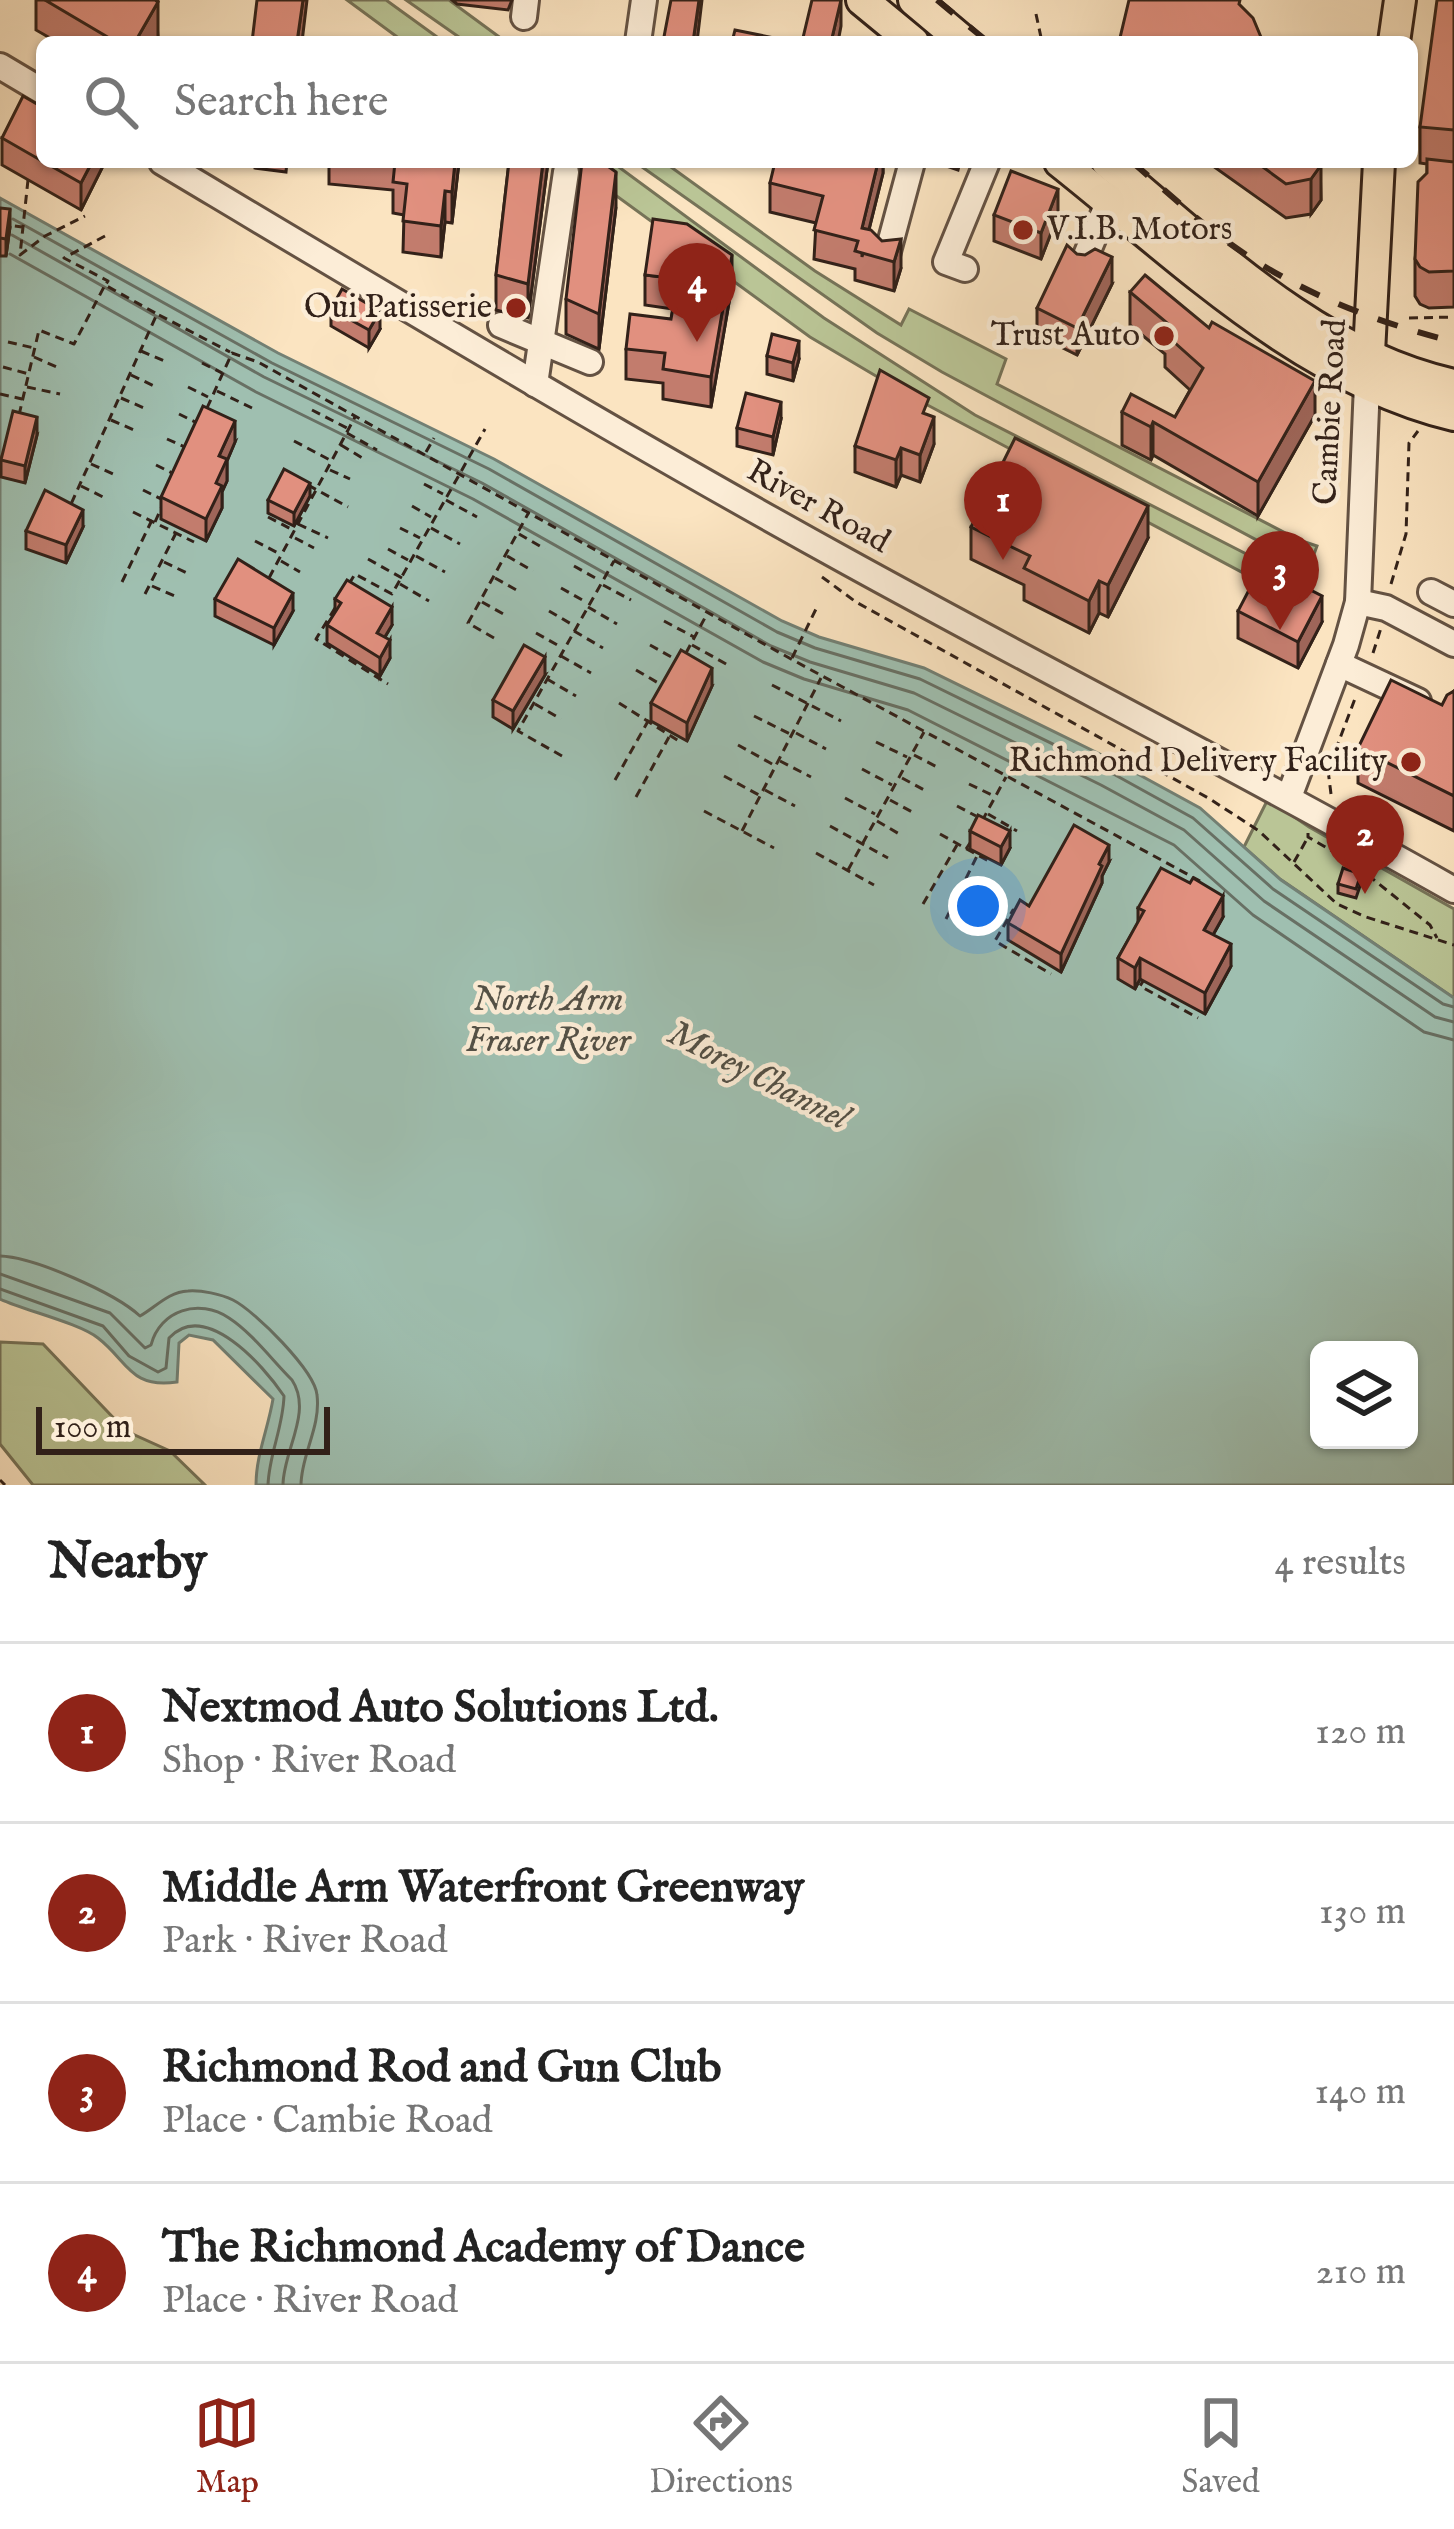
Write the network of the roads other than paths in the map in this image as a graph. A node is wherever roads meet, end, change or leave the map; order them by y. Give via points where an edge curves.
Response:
1 (644, 0) edge
2 (862, 0) edge
3 (914, 0) edge
4 (1400, 0) edge
5 (639, 36) edge
6 (906, 36) edge
7 (957, 36) edge
8 (1395, 36) edge
9 (0, 66) edge
10 (36, 87) edge
11 (172, 168) edge
12 (910, 168) edge
13 (985, 168) edge
14 (1068, 168) edge
15 (1114, 168) edge
16 (1379, 168) edge
17 (566, 172) dead end
18 (1109, 201) junction
19 (887, 255) edge
20 (1082, 265) edge
21 (965, 269) dead end
22 (501, 325) dead end
23 (543, 344) junction
24 (590, 362) dead end
25 (1368, 369) junction
26 (536, 384) junction
27 (1454, 385) edge
28 (1454, 416) edge
29 (1358, 602) junction
30 (1454, 644) edge
31 (1339, 664) junction
32 (1444, 714) edge
33 (1289, 797) junction
34 (1454, 890) edge

1 - 5 street
2 - 6 main road
3 - 7 main road
4 - 8 main road
9 - 10 street
11 - 26 street, River Road
12 - 19 street
13 - 21 street via 946,262
14 - 18 main road
15 - 25 main road
16 - 25 main road, Cambie Road
17 - 23 street
18 - 20 street
18 - 25 main road via 1258,320
22 - 23 street
23 - 24 street
23 - 26 street
25 - 27 main road
25 - 28 main road via 1416,405
25 - 29 street, Cambie Road
26 - 33 street, River Road via 846,561
29 - 30 street
29 - 31 street, Cambie Road
31 - 32 street
31 - 33 street, Cambie Road
33 - 34 street, River Road

